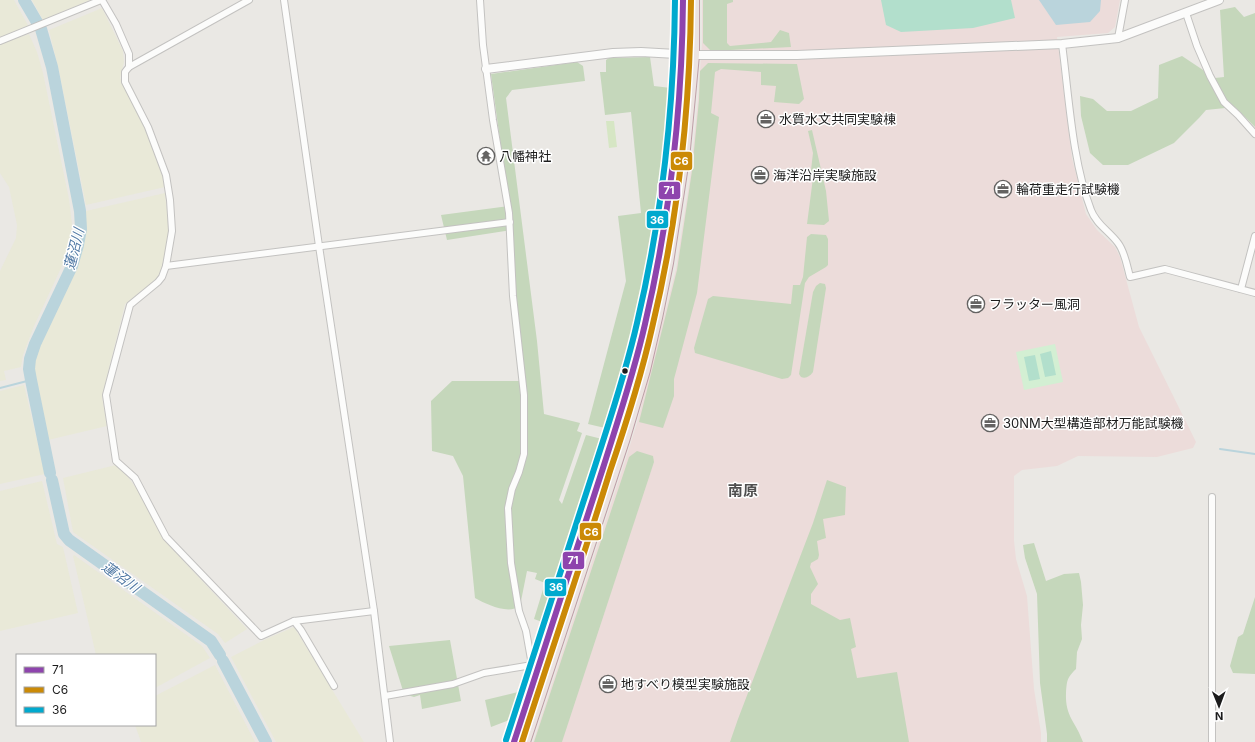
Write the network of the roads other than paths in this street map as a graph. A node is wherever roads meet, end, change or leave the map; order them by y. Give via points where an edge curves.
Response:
1 (101, 0) edge
2 (250, 0) edge
3 (284, 0) edge
4 (480, 0) edge
5 (683, 0) edge
6 (694, 0) edge
7 (1125, 0) edge
8 (1219, 0) edge
9 (1186, 13) junction
10 (1118, 38) junction
11 (0, 41) edge
12 (1062, 44) junction
13 (683, 54) junction
14 (694, 55) junction
15 (129, 67) junction
16 (486, 69) junction
17 (1255, 134) edge
18 (510, 222) junction
19 (1255, 236) edge
20 (319, 246) junction
21 (166, 266) junction
22 (1241, 289) junction
23 (1255, 293) edge
24 (1212, 497) dead end
25 (374, 611) junction
26 (294, 621) junction
27 (535, 666) junction
28 (334, 686) dead end
29 (385, 696) junction
30 (390, 742) edge
31 (514, 742) edge
32 (525, 742) edge
33 (1212, 742) edge

1 - 11 street
1 - 15 street via 116,24 128,54
2 - 15 street
3 - 20 street
4 - 16 street
5 - 13 highway
6 - 14 highway
7 - 10 street
8 - 9 street
9 - 10 street
9 - 17 street via 1199,52 1224,102
10 - 12 street
12 - 14 street via 797,55
12 - 22 street via 1077,157 1088,201 1101,227 1119,243 1130,277 1165,269
13 - 14 street
13 - 16 street via 613,53
13 - 27 highway via 666,212 647,317 634,370 574,563
14 - 32 highway via 676,213 645,370
15 - 21 street via 125,72 125,82 148,127 166,175 172,231
16 - 18 street
18 - 20 street
18 - 27 street via 513,296 524,395 524,454 509,500 508,517 511,563 519,611
19 - 22 street
20 - 21 street
20 - 25 street
21 - 26 street via 158,282 130,305 118,343 106,395 116,461 135,478 166,537 261,636
22 - 23 street
24 - 33 street
25 - 26 street
25 - 29 street
26 - 28 street
27 - 29 street via 496,670 452,684
27 - 31 highway
29 - 30 street

